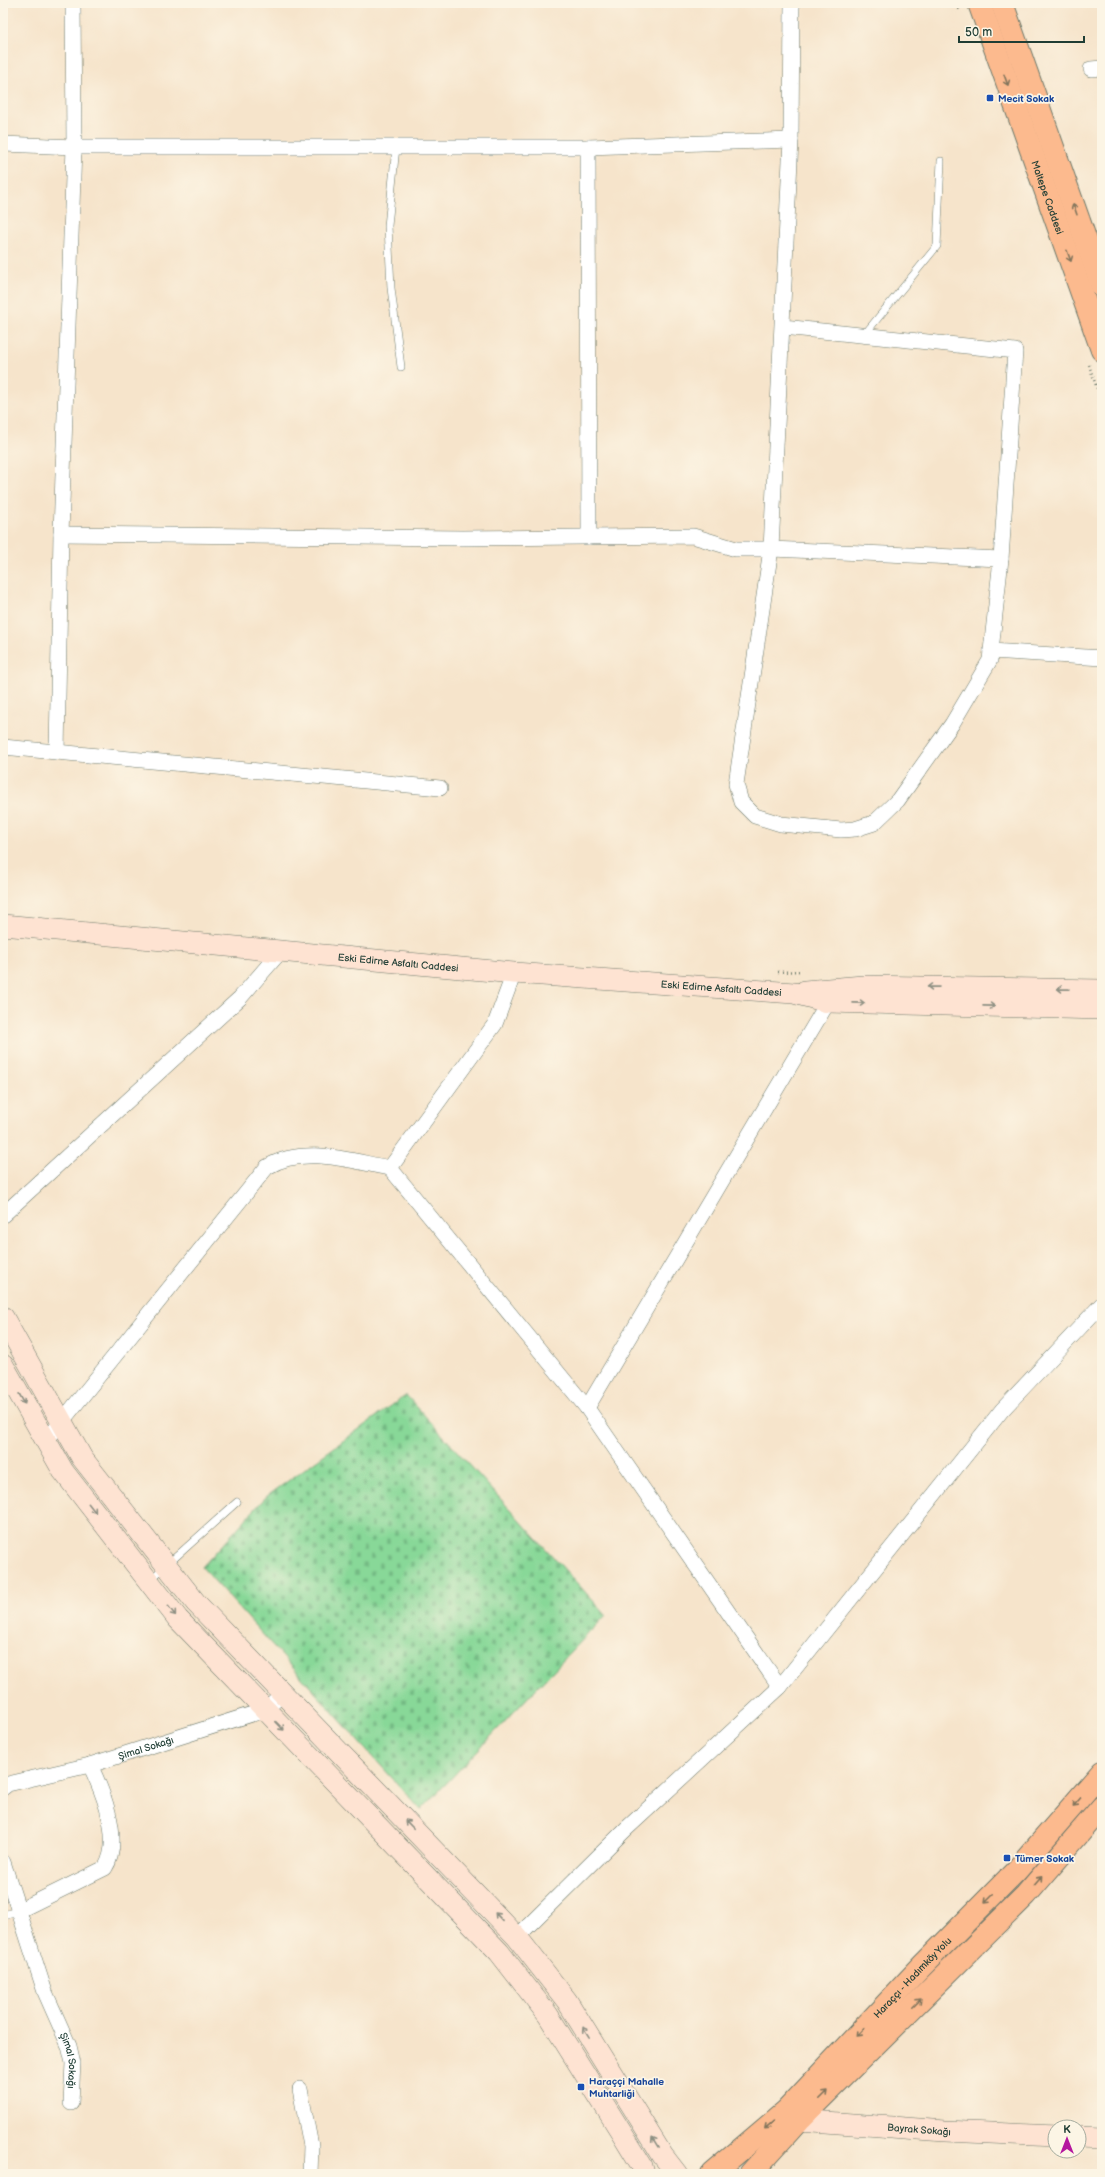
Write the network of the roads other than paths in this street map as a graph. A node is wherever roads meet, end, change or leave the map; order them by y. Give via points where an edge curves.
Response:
1 (73, 3) edge
2 (792, 3) edge
3 (970, 3) edge
4 (979, 3) edge
5 (1002, 3) edge
6 (993, 44) junction
7 (791, 140) junction
8 (3, 144) edge
9 (74, 147) junction
10 (396, 147) junction
11 (588, 147) junction
12 (941, 161) dead end
13 (1102, 286) edge
14 (783, 327) junction
15 (864, 336) junction
16 (1102, 350) edge
17 (401, 368) dead end
18 (61, 534) junction
19 (589, 537) junction
20 (771, 549) junction
21 (1001, 559) junction
22 (991, 651) junction
23 (1102, 658) edge
24 (3, 747) edge
25 (57, 752) junction
26 (440, 788) dead end
27 (3, 925) edge
28 (280, 952) junction
29 (514, 972) junction
30 (1102, 990) edge
31 (794, 993) junction
32 (828, 1002) junction
33 (1102, 1009) edge
34 (390, 1168) junction
35 (3, 1215) edge
36 (1102, 1304) edge
37 (3, 1317) edge
38 (3, 1365) edge
39 (587, 1408) junction
40 (62, 1422) junction
41 (46, 1442) junction
42 (237, 1502) dead end
43 (166, 1565) junction
44 (149, 1581) junction
45 (780, 1687) junction
46 (282, 1694) junction
47 (265, 1710) junction
48 (90, 1765) junction
49 (1100, 1778) edge
50 (3, 1788) edge
51 (1102, 1807) edge
52 (3, 1862) edge
53 (18, 1911) junction
54 (3, 1915) edge
55 (517, 1937) junction
56 (499, 1952) junction
57 (300, 2089) dead end
58 (70, 2103) dead end
59 (792, 2115) junction
60 (1047, 2136) edge
61 (1087, 2137) edge
62 (1102, 2138) edge
63 (310, 2174) edge
64 (644, 2174) edge
65 (677, 2174) edge
66 (712, 2174) edge
67 (750, 2174) edge

1 - 9 street
2 - 7 street
3 - 6 main road via 981,15
4 - 6 main road
13 -> 5 main road
6 -> 16 main road, Maltepe Caddesi
7 - 11 street
7 - 14 street
8 - 9 street
9 - 10 street
9 - 18 street
10 - 11 street
10 - 17 lane via 388,226 391,288
11 - 19 street
12 - 15 lane via 937,246
14 - 15 street
14 - 20 street
15 - 21 street via 1015,351
18 - 19 street
18 - 25 street
19 - 20 street via 693,536 736,549
20 - 21 street
20 - 22 street via 736,784 741,802 756,816 781,824 841,830 874,823 898,800 952,724 990,660
21 - 22 street
22 - 23 street
24 - 25 street
25 - 26 street
27 - 28 main road, Eski Edirne Asfaltı Caddesi
28 - 29 main road, Eski Edirne Asfaltı Caddesi
28 - 35 street via 240,998
29 - 31 main road, Eski Edirne Asfaltı Caddesi
29 - 34 street via 495,1024
30 -> 31 main road via 863,986
31 - 32 main road
32 -> 33 main road
32 - 39 street
34 - 39 street
34 - 40 street via 322,1156 280,1159 267,1167
36 - 45 street via 1002,1410
37 - 40 main road
38 -> 41 main road
39 - 45 street
40 - 41 street
40 - 43 main road via 82,1458
41 -> 44 main road via 63,1471
42 - 43 lane
43 - 44 lane
43 - 46 main road via 196,1603
44 -> 47 main road via 178,1619
45 - 55 street via 626,1829
46 - 47 street, Şimal Sokağı
55 -> 46 main road
47 - 48 street, Şimal Sokağı
47 -> 56 main road
48 - 50 street, Şimal Sokağı via 8,1784
48 - 53 street via 104,1794 113,1844 111,1859 105,1868
49 -> 59 main road, Haraççı - Hadımköy Yolu via 1016,1871 922,1966
59 -> 51 main road, Haraççı - Hadımköy Yolu via 1026,1895
52 - 53 street, Şimal Sokağı
53 - 54 lane
53 - 58 street, Şimal Sokağı via 45,1992 69,2046 73,2063
55 - 56 main road
65 -> 55 main road via 663,2156 567,2002
56 - 64 main road via 548,2015 642,2166
57 - 63 street via 311,2146
59 - 60 main road, Bayrak Sokağı via 945,2131
59 -> 66 main road, Haraççı - Hadımköy Yolu
59 - 67 main road, Haraççı - Hadımköy Yolu
61 - 62 main road

